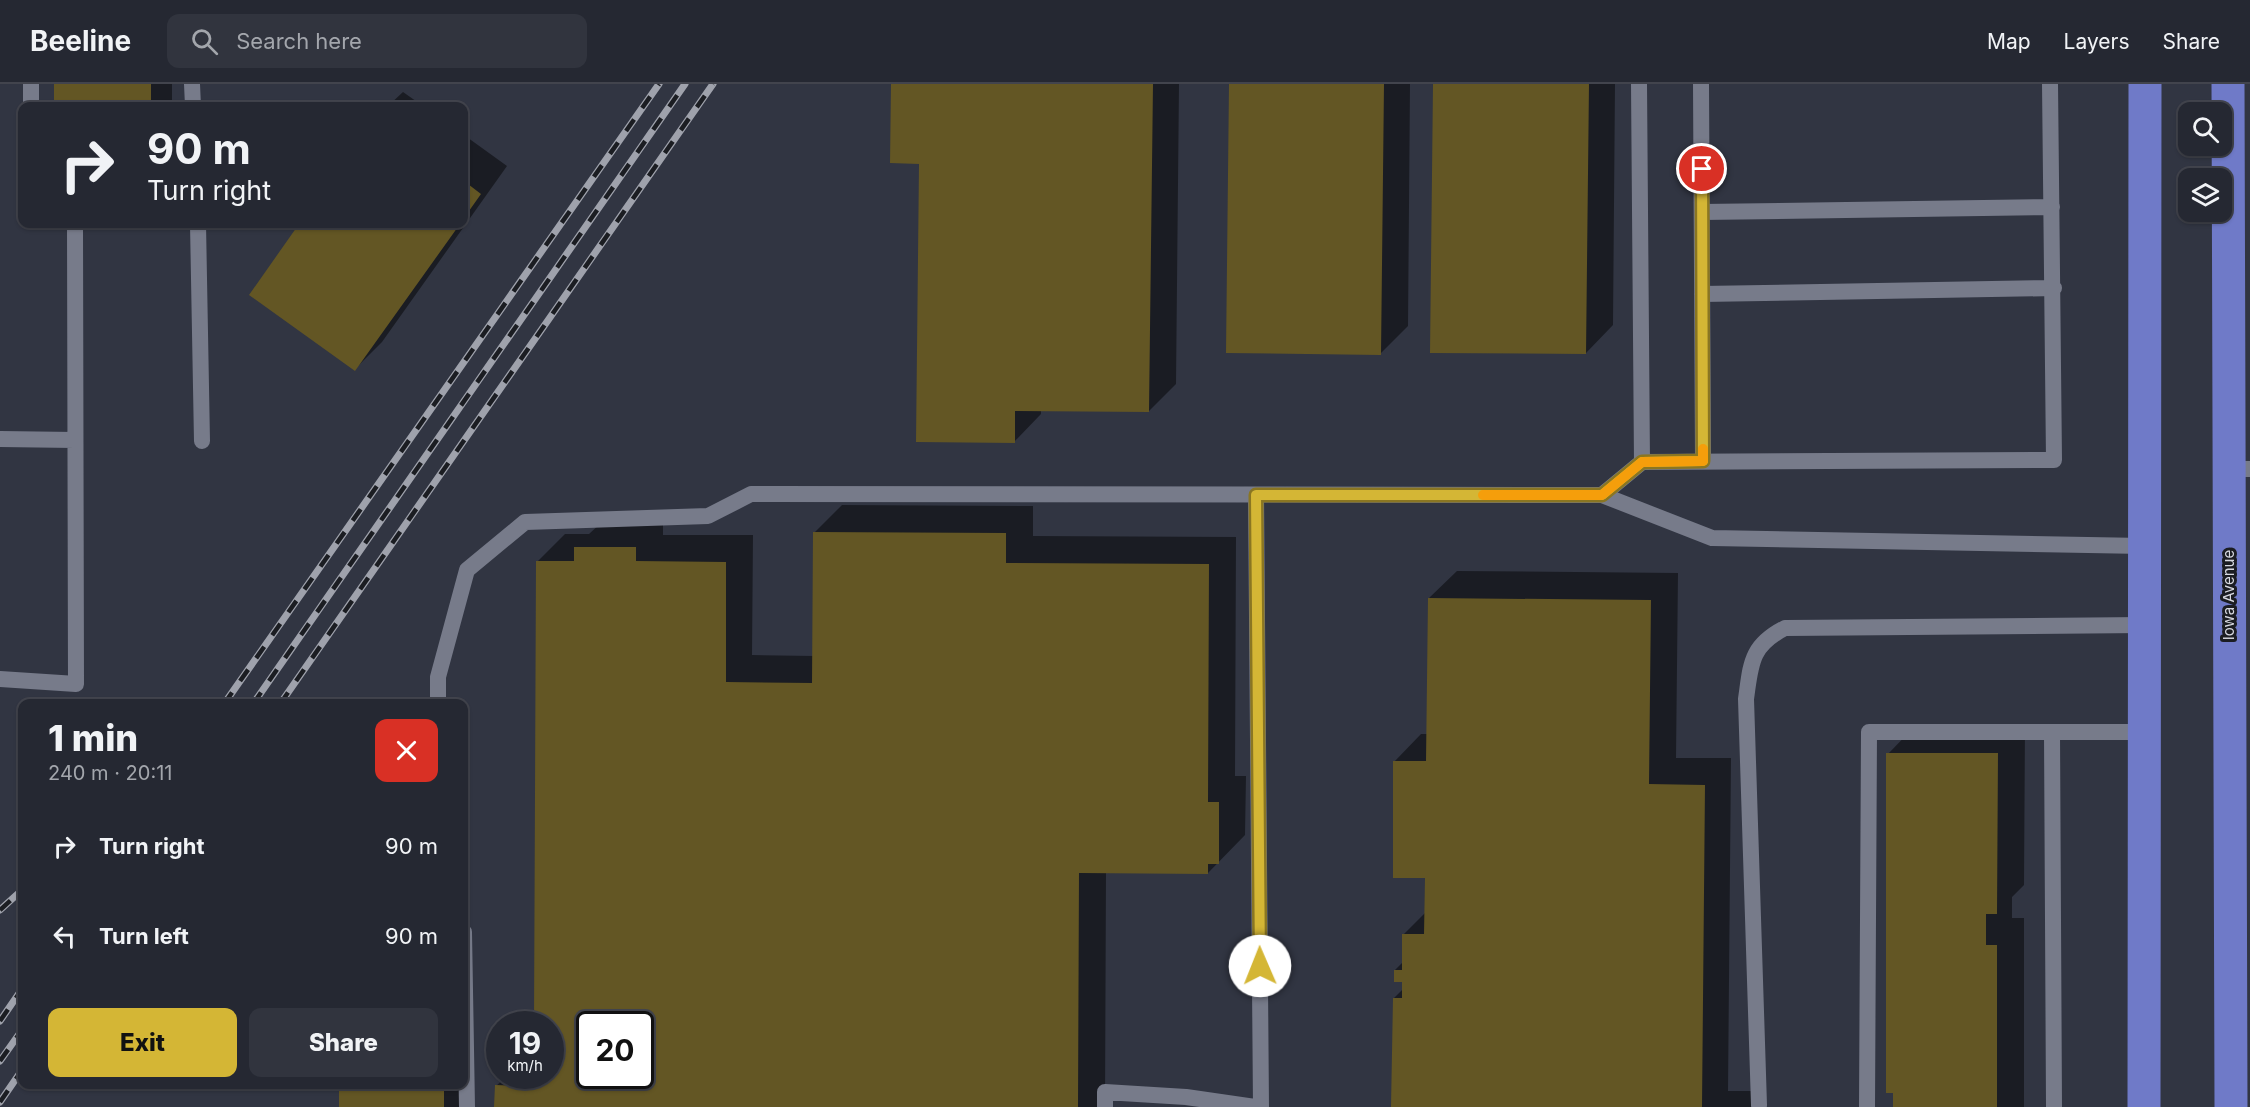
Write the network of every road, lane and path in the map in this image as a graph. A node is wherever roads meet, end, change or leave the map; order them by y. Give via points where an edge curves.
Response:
1 (31, 84) edge
2 (192, 84) edge
3 (1639, 84) edge
4 (1701, 84) edge
5 (2050, 84) edge
6 (2145, 84) edge
7 (2228, 84) edge
8 (31, 102) edge
9 (193, 102) edge
10 (2052, 207) junction
11 (1702, 212) junction
12 (75, 228) edge
13 (198, 228) edge
14 (2054, 288) junction
15 (1702, 294) junction
16 (2239, 426) edge
17 (0, 439) edge
18 (75, 440) junction
19 (202, 441) dead end
20 (1703, 461) junction
21 (1642, 462) junction
22 (2240, 469) edge
23 (1256, 495) junction
24 (1602, 495) junction
25 (2144, 546) junction
26 (2144, 625) junction
27 (0, 679) edge
28 (438, 699) edge
29 (2052, 732) junction
30 (2144, 732) junction
31 (2240, 735) edge
32 (2240, 819) edge
33 (467, 1089) edge
34 (2237, 1100) edge
35 (1201, 1103) edge
36 (1759, 1104) dead end
37 (467, 1107) edge
38 (1105, 1107) edge
39 (1255, 1107) edge
40 (1261, 1107) edge
41 (1866, 1107) edge
42 (2054, 1107) edge
43 (2144, 1107) edge

1 - 8 lane
2 - 9 lane
3 - 21 lane
4 - 11 lane
5 - 10 lane
6 - 25 main road
7 - 16 main road, Iowa Avenue
10 - 11 lane
10 - 14 lane
11 - 15 lane
12 - 18 lane
13 - 19 lane
14 - 15 lane
14 - 20 lane via 2054,460
15 - 20 lane
16 - 22 main road, Iowa Avenue
17 - 18 lane
18 - 27 lane via 76,684
20 - 21 lane
21 - 24 lane
22 - 31 main road, Iowa Avenue
23 - 24 lane
23 - 28 lane via 751,494 708,516 525,522 467,570 438,677
23 - 40 lane
24 - 25 lane via 1712,538
25 - 26 main road
26 - 30 main road
26 - 36 lane via 1785,628 1758,647 1751,661 1746,699
29 - 30 lane
29 - 41 lane via 1869,732
29 - 42 lane
30 - 43 main road
31 - 32 main road, Iowa Avenue
32 - 34 main road, Iowa Avenue
33 - 37 lane
35 - 38 lane via 1105,1092
35 - 39 lane

